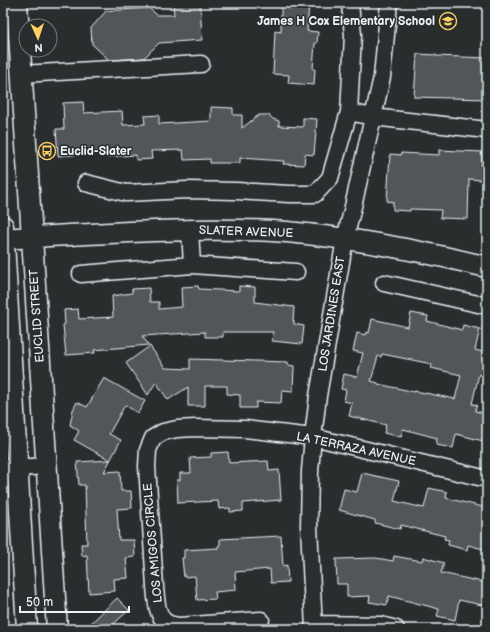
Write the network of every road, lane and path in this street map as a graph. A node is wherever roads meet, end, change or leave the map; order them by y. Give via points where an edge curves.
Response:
1 (17, 3) edge
2 (350, 3) edge
3 (389, 3) edge
4 (201, 64) dead end
5 (21, 74) junction
6 (349, 112) junction
7 (373, 117) junction
8 (487, 130) edge
9 (86, 184) dead end
10 (190, 230) junction
11 (3, 234) edge
12 (32, 237) junction
13 (345, 239) junction
14 (192, 265) junction
15 (487, 267) edge
16 (296, 272) dead end
17 (81, 274) dead end
18 (384, 283) dead end
19 (487, 306) edge
20 (313, 437) junction
21 (153, 438) joint
22 (46, 466) junction
23 (10, 468) edge
24 (487, 479) edge
25 (261, 620) dead end
26 (314, 627) edge
27 (27, 629) edge
28 (57, 629) edge
29 (396, 629) edge

1 - 5 main road, EUCLID STREET
2 - 6 street via 353,35
3 - 7 street, LOS JARDINES EAST via 382,77
4 - 5 street
5 - 12 main road, EUCLID STREET
6 - 7 street
6 - 9 street via 330,178 316,194 188,190 126,193
7 - 8 street
7 - 13 street, LOS JARDINES EAST
10 - 12 main road, SLATER AVENUE
10 - 13 main road, SLATER AVENUE via 287,232
10 - 14 street
11 - 12 main road, SLATER AVENUE
11 - 23 main road
12 - 22 main road, EUCLID STREET
13 - 15 main road, SLATER AVENUE
13 - 20 street, LOS JARDINES EAST
14 - 16 street
14 - 17 street
18 - 19 street
20 - 21 street, LA TERRAZA AVENUE via 245,429 195,428 163,432
20 - 24 street, LA TERRAZA AVENUE
20 - 26 street, LOS JARDINES EAST via 309,526
21 - 25 street, LOS AMIGOS CIRCLE via 148,450 147,466 155,586 161,617 166,623 179,626
22 - 23 street
22 - 28 main road, EUCLID STREET
23 - 27 main road
26 - 29 street via 381,625

